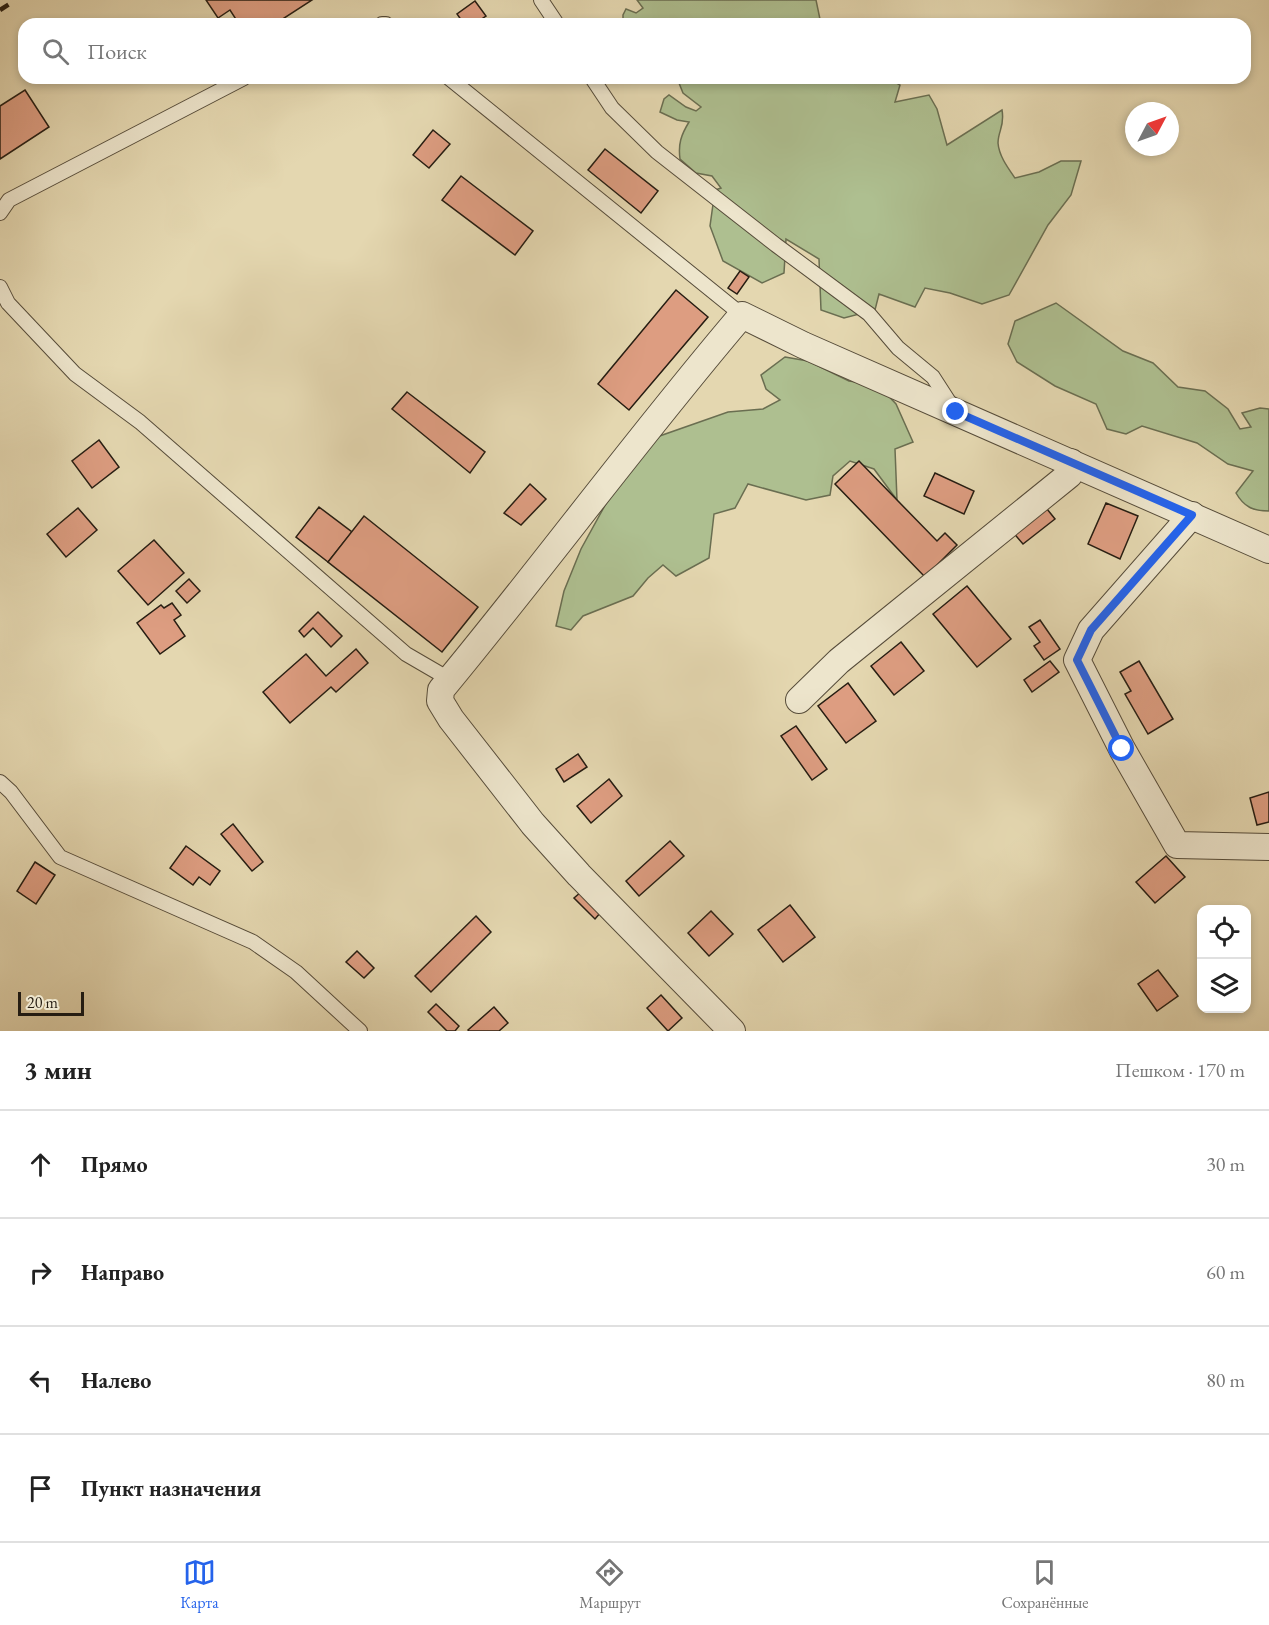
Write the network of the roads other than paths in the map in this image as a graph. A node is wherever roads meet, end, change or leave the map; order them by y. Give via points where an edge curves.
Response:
1 (541, 0) edge
2 (552, 18) edge
3 (232, 84) edge
4 (455, 84) edge
5 (596, 84) edge
6 (0, 213) edge
7 (0, 287) edge
8 (742, 315) junction
9 (956, 412) junction
10 (1071, 462) junction
11 (1192, 515) junction
12 (1269, 550) edge
13 (449, 679) junction
14 (798, 700) dead end
15 (0, 782) edge
16 (1269, 847) edge
17 (360, 1031) edge
18 (732, 1031) edge

1 - 2 lane
3 - 6 lane via 9,200
4 - 8 lane
5 - 9 lane via 612,108 657,152 869,314 897,348 933,377
7 - 13 lane via 8,303 75,374 141,422 406,654
8 - 9 street
8 - 13 street
9 - 10 street
10 - 11 street
10 - 14 street via 1069,475 839,661
11 - 12 street
11 - 16 street via 1091,630 1077,660 1122,749 1178,844
13 - 18 street via 441,690 440,701 533,824
15 - 17 lane via 60,857 253,942 296,972

